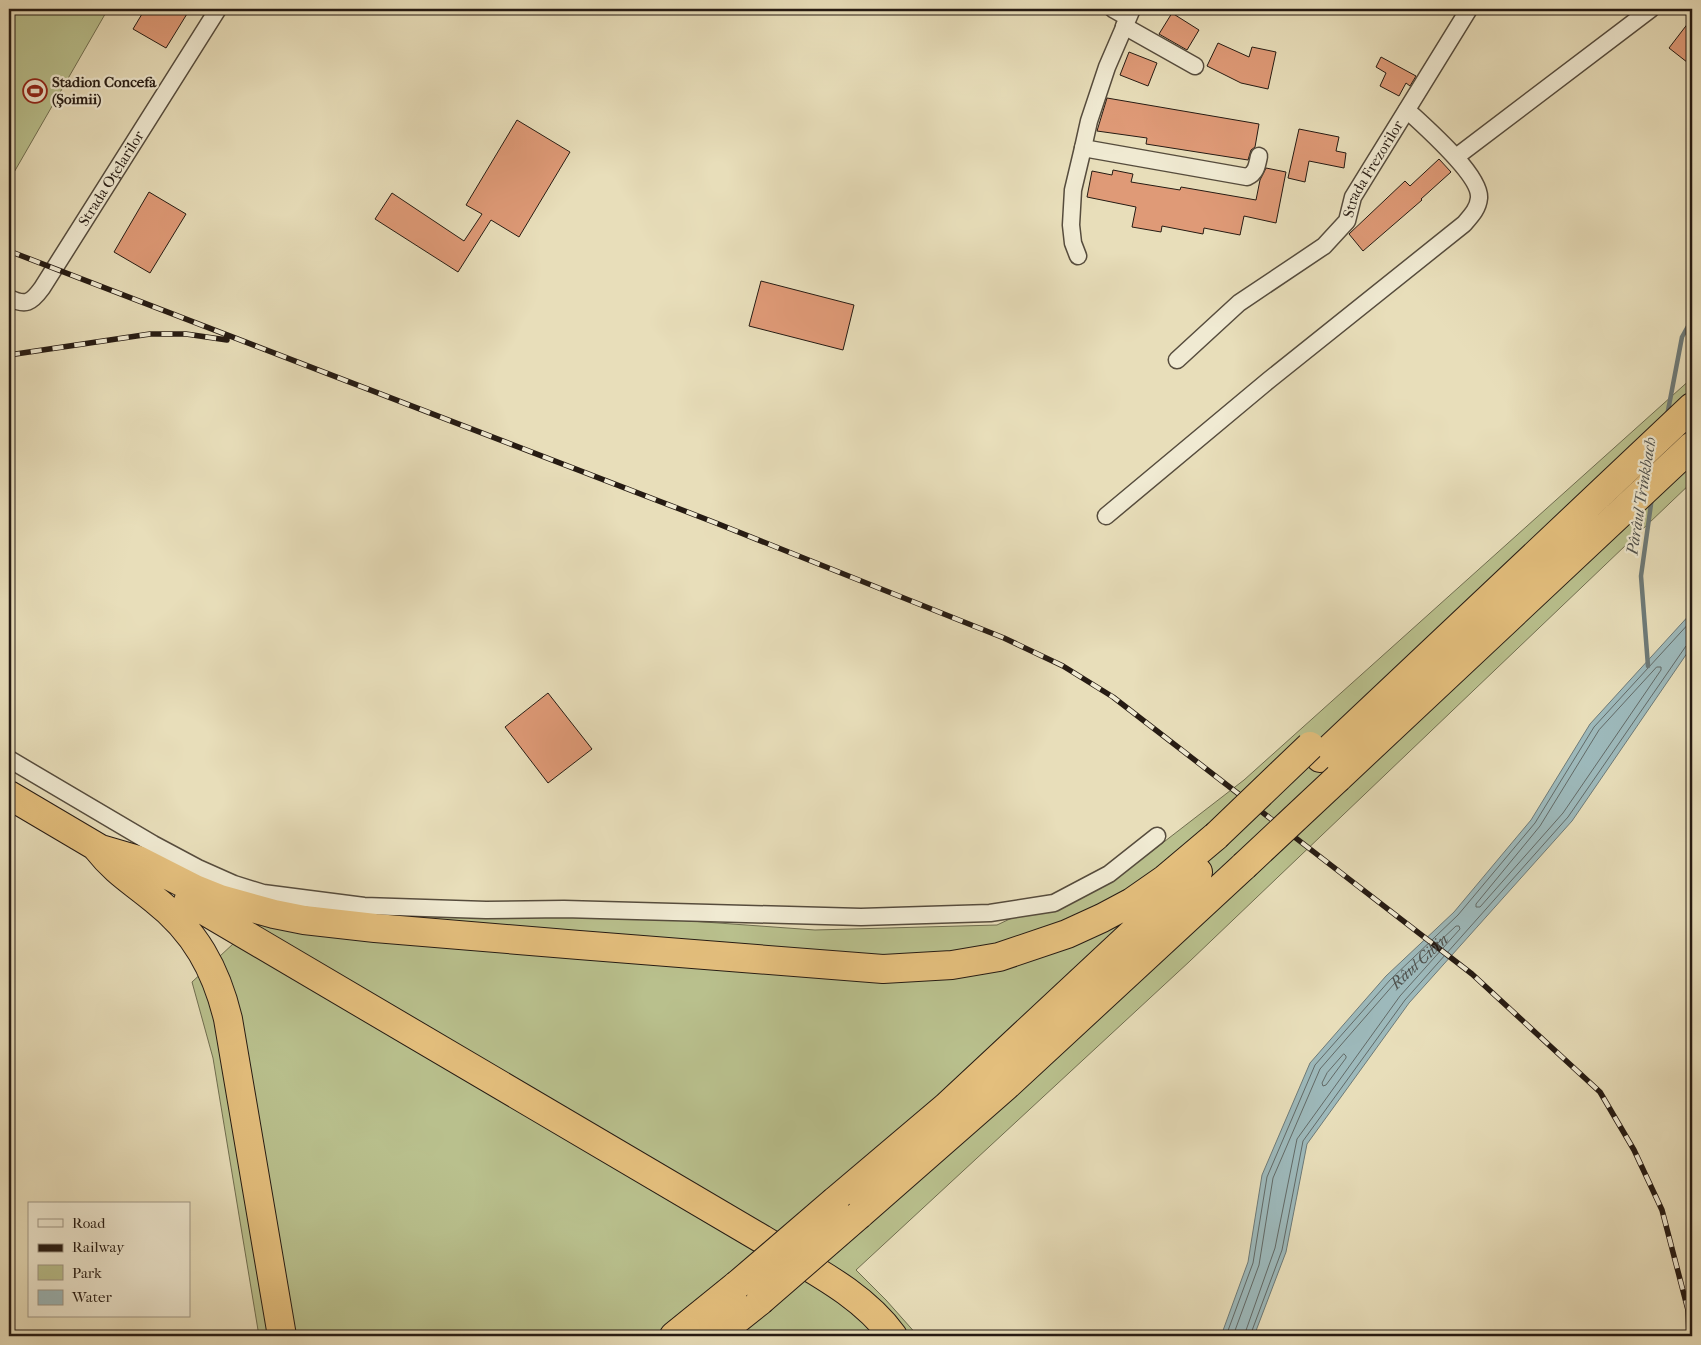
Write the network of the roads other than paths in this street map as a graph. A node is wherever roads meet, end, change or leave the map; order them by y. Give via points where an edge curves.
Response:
1 (218, 9) edge
2 (1113, 9) edge
3 (1469, 9) edge
4 (1652, 9) edge
5 (1128, 17) edge
6 (1195, 66) dead end
7 (1407, 110) junction
8 (1083, 148) junction
9 (1259, 156) dead end
10 (1456, 157) junction
11 (1078, 256) dead end
12 (9, 298) edge
13 (1177, 360) dead end
14 (1692, 407) edge
15 (1692, 446) edge
16 (1106, 516) dead end
17 (9, 759) edge
18 (9, 795) edge
19 (1157, 836) dead end
20 (97, 848) junction
21 (1235, 855) junction
22 (766, 1305) junction
23 (282, 1336) edge
24 (674, 1336) edge
25 (716, 1336) edge
26 (737, 1336) edge
27 (893, 1336) edge

1 - 12 street, Strada Oțelarilor via 42,288 28,302 19,303
2 - 5 street
3 - 7 street, Strada Frezorilor
4 - 10 street
5 - 6 street
5 - 8 street via 1107,67
7 - 10 street
7 - 13 street, Strada Frezorilor via 1353,198 1347,220 1324,246 1239,303
8 - 9 street via 1247,177 1256,169
8 - 11 street via 1073,190 1071,225
10 - 16 street via 1476,184 1479,197 1475,211 1464,224
14 - 21 highway via 1315,752
15 - 21 highway, bridge via 1343,782
17 - 19 street via 153,844 234,884 263,893 364,906 861,917 990,913 1054,903 1109,874
18 - 20 highway
20 - 21 highway via 138,860 220,899 304,920 883,969 952,965 998,957 1067,934 1102,918 1132,902 1165,878
20 - 23 highway via 121,875 181,924 206,957 216,978 228,1019
20 - 27 highway via 778,1248 839,1287 865,1307
21 - 22 highway, bridge via 1005,1087 865,1220
21 - 24 highway, bridge via 946,1107
22 - 25 highway
22 - 26 highway

